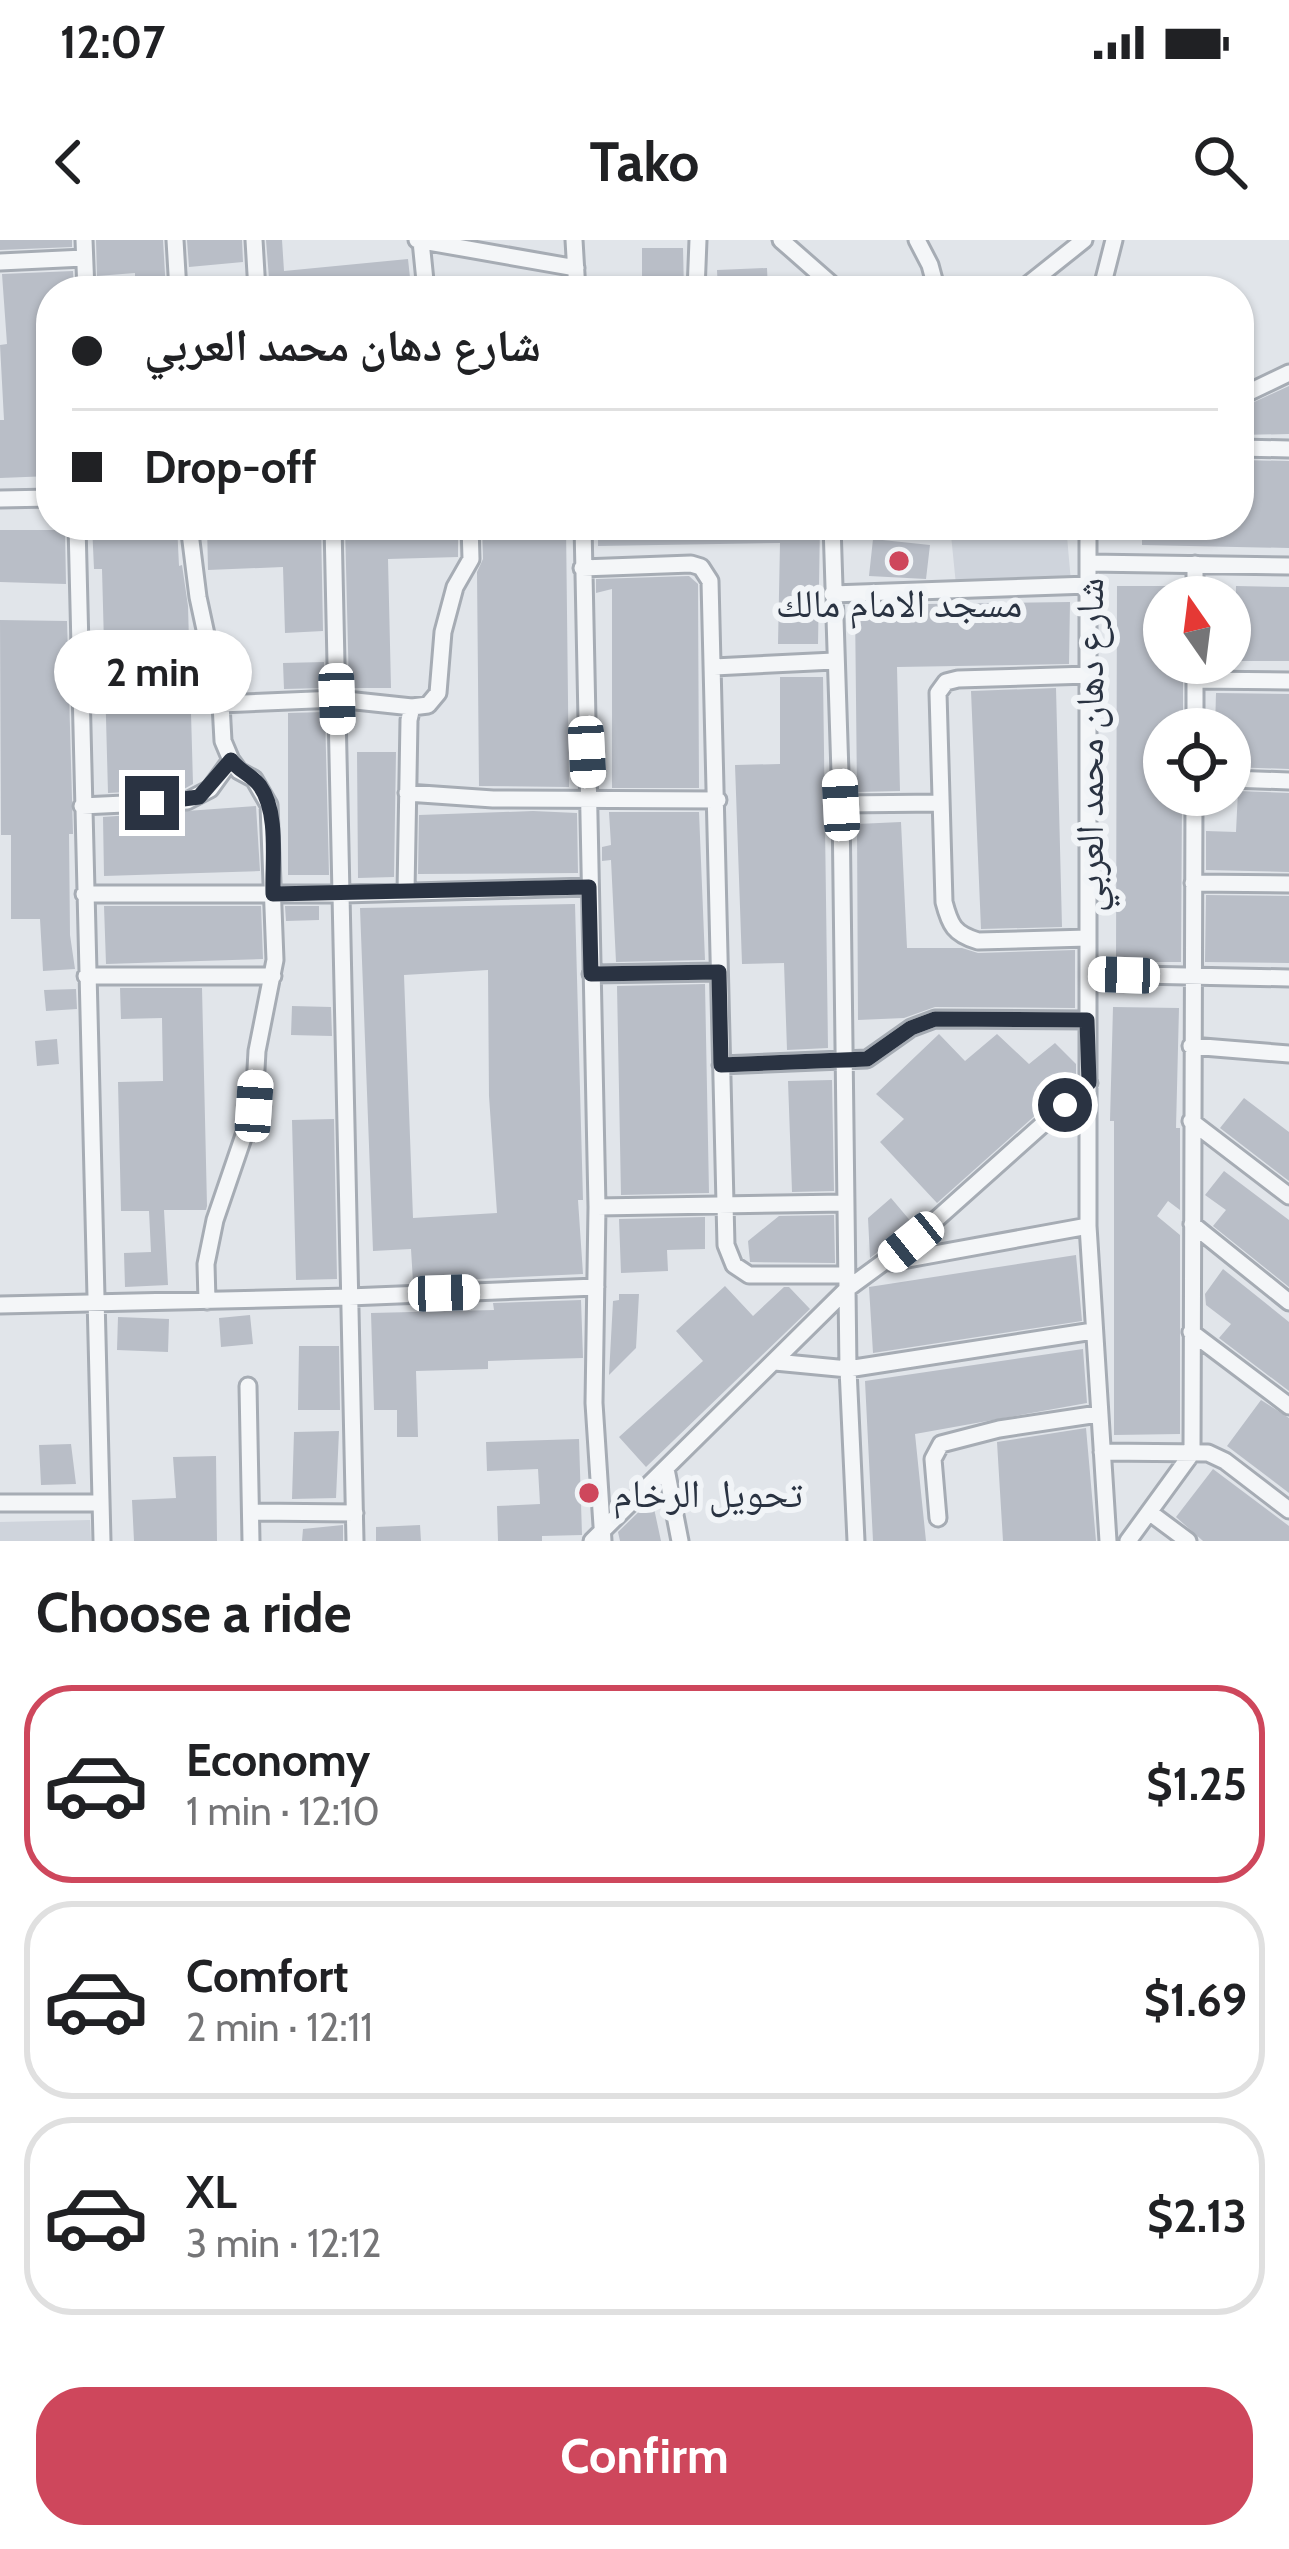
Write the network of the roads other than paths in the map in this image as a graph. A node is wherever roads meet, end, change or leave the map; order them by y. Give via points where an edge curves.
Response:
1 (175, 240) edge
2 (254, 240) edge
3 (419, 240) edge
4 (574, 240) edge
5 (698, 240) edge
6 (781, 240) edge
7 (917, 240) edge
8 (1084, 240) edge
9 (1114, 240) edge
10 (84, 249) edge
11 (0, 262) edge
12 (576, 268) junction
13 (177, 276) edge
14 (255, 276) edge
15 (424, 276) edge
16 (576, 276) edge
17 (697, 276) edge
18 (822, 276) edge
19 (931, 276) edge
20 (1039, 276) edge
21 (1105, 276) edge
22 (1289, 373) edge
23 (1254, 390) edge
24 (1254, 448) edge
25 (1289, 449) edge
26 (36, 498) edge
27 (0, 499) edge
28 (77, 540) edge
29 (191, 540) edge
30 (333, 540) edge
31 (470, 540) edge
32 (583, 540) edge
33 (832, 540) edge
34 (1088, 540) edge
35 (1089, 563) junction
36 (1195, 564) junction
37 (1289, 566) edge
38 (582, 568) junction
39 (1195, 576) edge
40 (1089, 584) junction
41 (832, 594) junction
42 (834, 662) junction
43 (714, 668) junction
44 (1089, 675) junction
45 (1251, 677) edge
46 (1289, 681) edge
47 (337, 699) junction
48 (220, 704) junction
49 (412, 707) junction
50 (231, 760) junction
51 (1251, 780) edge
52 (1289, 781) edge
53 (406, 793) junction
54 (590, 798) junction
55 (718, 800) junction
56 (941, 803) junction
57 (841, 805) junction
58 (82, 806) junction
59 (1194, 816) edge
60 (1193, 883) junction
61 (1289, 884) edge
62 (589, 887) junction
63 (406, 892) junction
64 (83, 894) junction
65 (273, 894) junction
66 (344, 894) junction
67 (1088, 938) junction
68 (719, 972) junction
69 (591, 974) junction
70 (1090, 974) junction
71 (86, 976) junction
72 (273, 976) junction
73 (1192, 976) junction
74 (1289, 978) edge
75 (1087, 1020) junction
76 (1192, 1046) junction
77 (1289, 1054) edge
78 (844, 1062) junction
79 (721, 1065) junction
80 (1089, 1083) junction
81 (1191, 1121) junction
82 (1289, 1196) edge
83 (845, 1203) junction
84 (724, 1204) junction
85 (596, 1207) junction
86 (1192, 1224) junction
87 (1088, 1226) junction
88 (886, 1263) junction
89 (847, 1282) junction
90 (596, 1287) junction
91 (349, 1298) junction
92 (208, 1300) junction
93 (1289, 1302) edge
94 (94, 1303) junction
95 (0, 1305) edge
96 (1093, 1331) junction
97 (1191, 1332) junction
98 (775, 1362) junction
99 (848, 1369) junction
100 (248, 1386) dead end
101 (1289, 1406) edge
102 (1098, 1414) junction
103 (1102, 1452) junction
104 (1192, 1453) junction
105 (666, 1469) junction
106 (0, 1503) edge
107 (101, 1503) junction
108 (1289, 1510) edge
109 (250, 1512) junction
110 (1149, 1512) junction
111 (355, 1513) junction
112 (938, 1519) dead end
113 (598, 1538) edge
114 (102, 1541) edge
115 (251, 1541) edge
116 (356, 1541) edge
117 (680, 1541) edge
118 (856, 1541) edge
119 (1108, 1541) edge
120 (1128, 1541) edge
121 (1188, 1541) edge

1 - 13 street
2 - 14 street
3 - 12 street
3 - 15 street
4 - 12 street
5 - 17 street
6 - 18 street
7 - 19 street
8 - 20 street
9 - 21 street
10 - 11 street
12 - 16 street
22 - 23 street
24 - 25 street
26 - 27 street
28 - 58 street
29 - 48 street
30 - 47 street
31 - 49 street via 443,632 438,693
32 - 38 street
33 - 41 street
34 - 35 street, شارع دهان محمد العربي
35 - 36 street
35 - 40 street, شارع دهان محمد العربي
36 - 37 street
36 - 39 street
38 - 43 street via 701,567 713,596
38 - 54 street
40 - 41 street
40 - 44 street, شارع دهان محمد العربي
41 - 42 street
42 - 43 street
42 - 57 street
43 - 55 street
44 - 56 street via 958,679 940,687
44 - 67 street, شارع دهان محمد العربي
45 - 46 street
47 - 48 street
47 - 49 street
47 - 66 street
48 - 50 street
49 - 53 street
50 - 58 street via 210,789 187,801
50 - 65 street via 269,805
51 - 52 street
53 - 54 street
53 - 63 street
54 - 55 street
54 - 62 street
55 - 68 street
56 - 57 street
56 - 67 street via 950,926 978,941
57 - 78 street
58 - 64 street
59 - 60 street
60 - 61 street
60 - 73 street
62 - 63 street
62 - 69 street
63 - 66 street
64 - 65 street
64 - 71 street
65 - 66 street
65 - 72 street
66 - 91 street
67 - 70 street, شارع دهان محمد العربي
68 - 69 street
68 - 79 street
69 - 85 street
70 - 73 street
70 - 75 street, شارع دهان محمد العربي
71 - 72 street
71 - 94 street
72 - 92 street via 254,1106 206,1264
73 - 74 street
73 - 76 street
75 - 78 street via 935,1019 878,1054
75 - 80 street, شارع دهان محمد العربي
76 - 77 street
76 - 81 street
78 - 79 street
78 - 83 street
79 - 84 street
80 - 87 street, شارع دهان محمد العربي
80 - 88 street
81 - 82 street
81 - 86 street
83 - 84 street
83 - 89 street
84 - 85 street
84 - 89 street via 726,1245 740,1270
85 - 90 street
86 - 93 street
86 - 97 street
87 - 88 street
87 - 96 street, شارع دهان محمد العربي
88 - 89 street
89 - 98 street
89 - 99 street
90 - 91 street
90 - 113 street
91 - 92 street
91 - 111 street
92 - 94 street
94 - 95 street
94 - 107 street
96 - 99 street
96 - 102 street, شارع دهان محمد العربي
97 - 101 street
97 - 104 street
98 - 99 street
98 - 105 street
99 - 118 street
100 - 109 street
102 - 103 street, شارع دهان محمد العربي
102 - 112 street via 941,1444 934,1459
103 - 104 street
103 - 119 street, شارع دهان محمد العربي
104 - 108 street via 1225,1461
104 - 110 street
105 - 113 street
105 - 117 street
106 - 107 street
107 - 114 street
109 - 111 street
109 - 115 street
110 - 120 street
110 - 121 street
111 - 116 street

